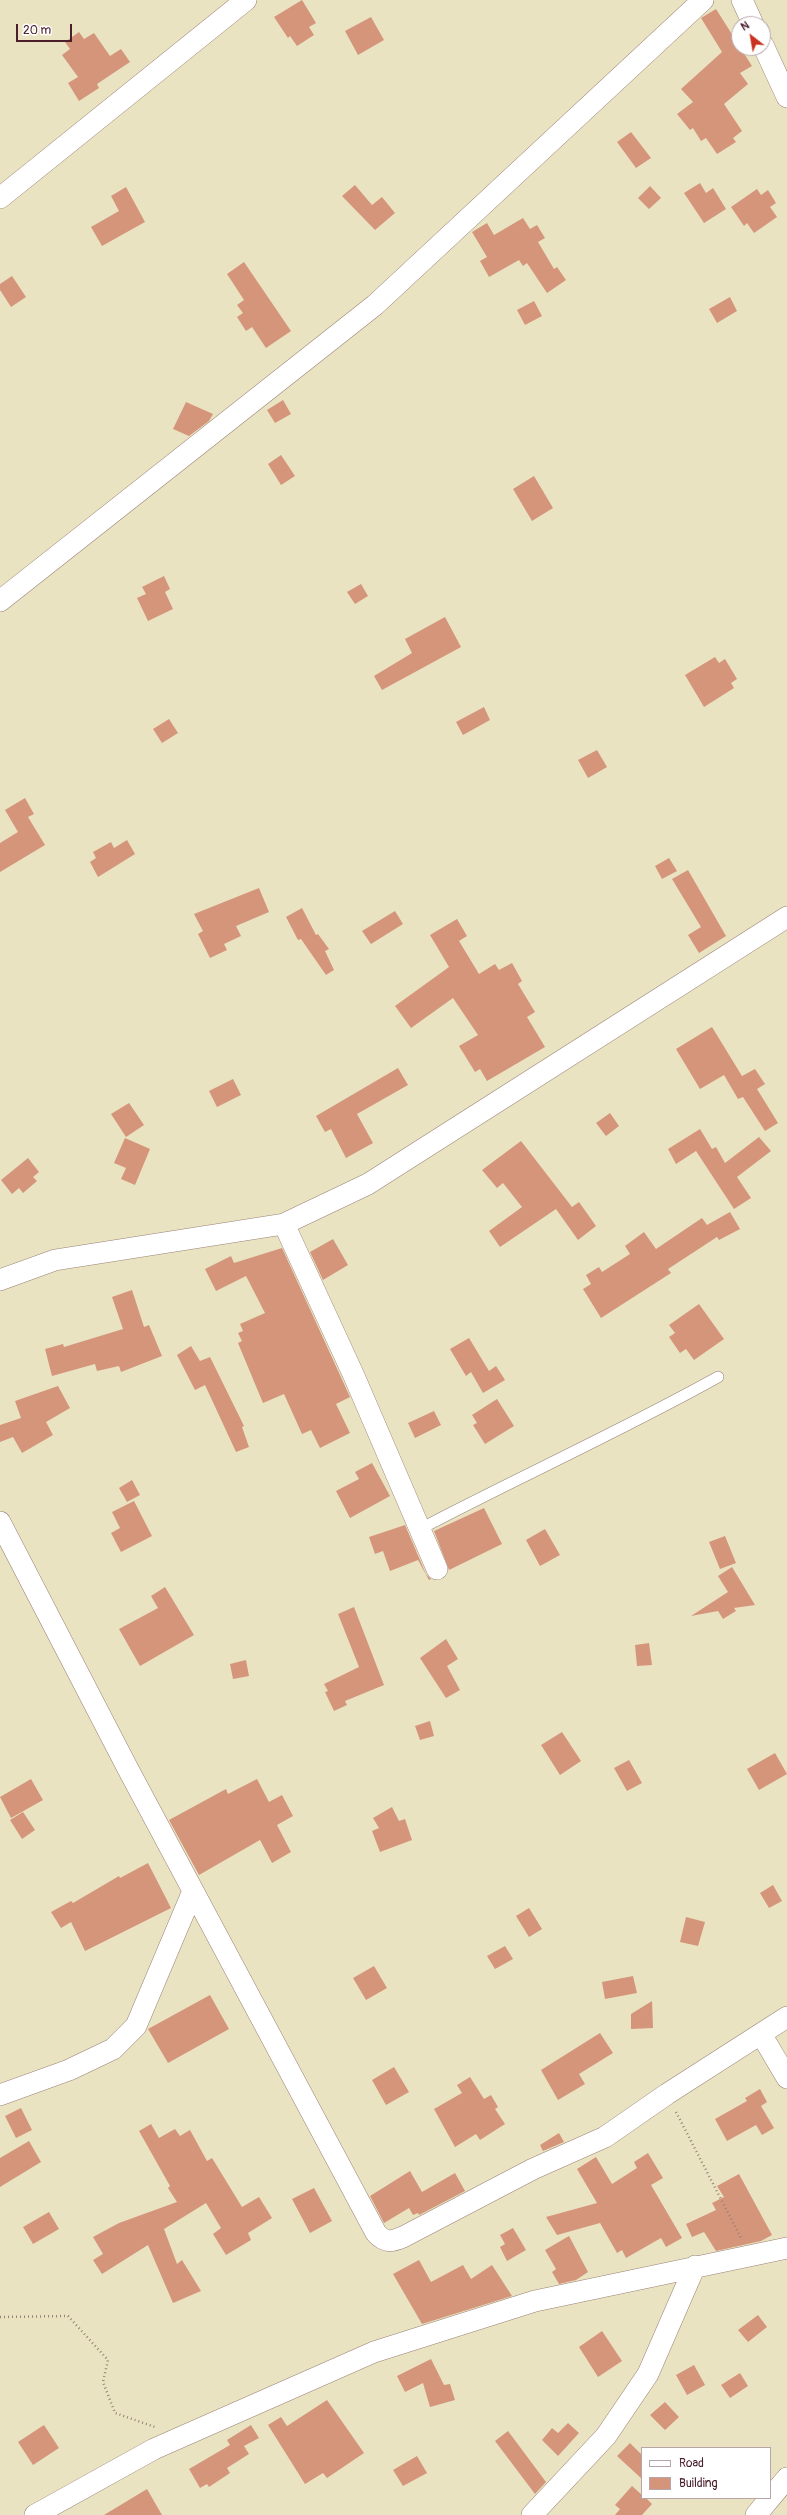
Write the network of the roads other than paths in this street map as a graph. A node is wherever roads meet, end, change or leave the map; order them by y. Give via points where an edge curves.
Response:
1 (246, 0) edge
2 (703, 0) edge
3 (742, 0) edge
4 (749, 16) edge
5 (768, 56) edge
6 (787, 96) edge
7 (0, 198) edge
8 (0, 601) edge
9 (787, 917) edge
10 (284, 1224) junction
11 (0, 1280) edge
12 (718, 1377) dead end
13 (0, 1522) edge
14 (420, 1529) junction
15 (437, 1569) dead end
16 (193, 1891) junction
17 (787, 2017) edge
18 (761, 2034) junction
19 (787, 2078) edge
20 (0, 2095) edge
21 (787, 2248) edge
22 (695, 2266) junction
23 (787, 2478) edge
24 (771, 2497) edge
25 (769, 2499) edge
26 (35, 2515) edge
27 (532, 2515) edge
28 (756, 2515) edge

1 - 7 street
2 - 8 street via 375,305
3 - 4 street
5 - 6 street
9 - 10 street via 368,1184
10 - 11 street via 55,1260
10 - 14 street via 354,1376
12 - 14 lane via 656,1412 521,1476
13 - 16 street
14 - 15 street
16 - 18 street via 376,2233 383,2240 391,2242 403,2237 533,2169 605,2137
16 - 20 street via 136,2026 113,2049 69,2070
17 - 18 street
18 - 19 street
21 - 22 street
22 - 26 street via 536,2301 374,2352 154,2449
22 - 27 street via 648,2374 606,2436
23 - 24 street
25 - 28 street

